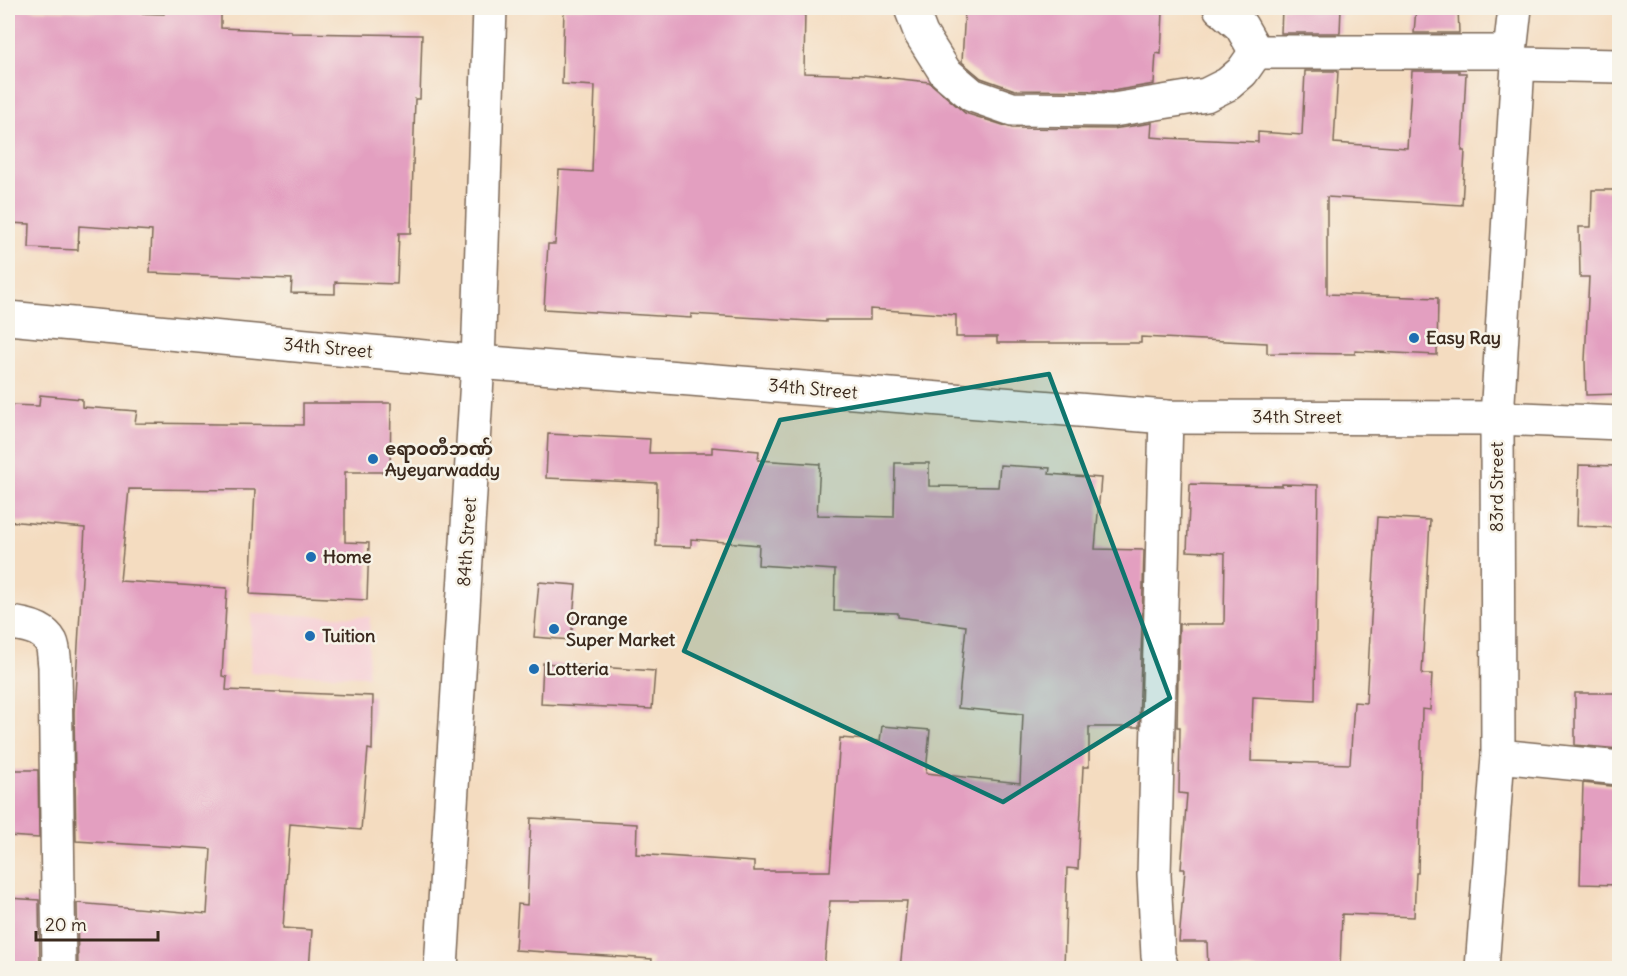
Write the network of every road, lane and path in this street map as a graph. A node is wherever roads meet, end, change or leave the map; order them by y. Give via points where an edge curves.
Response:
1 (490, 8) edge
2 (911, 8) edge
3 (1220, 8) edge
4 (1515, 8) edge
5 (1256, 52) junction
6 (1514, 58) junction
7 (1620, 66) edge
8 (8, 318) edge
9 (478, 362) junction
10 (1166, 417) junction
11 (1497, 418) junction
12 (1620, 423) edge
13 (8, 623) edge
14 (1498, 756) junction
15 (1620, 768) edge
16 (59, 969) edge
17 (441, 969) edge
18 (1162, 969) edge
19 (1482, 969) edge

1 - 9 street, 84th Street
2 - 5 street via 921,34 945,72 972,95 1012,109 1113,110 1206,95 1242,72
3 - 5 street via 1241,26
4 - 6 street, 83rd Street
5 - 6 street
6 - 7 street
6 - 11 street, 83rd Street
8 - 9 street, 34th Street
9 - 10 street, 34th Street
9 - 17 street, 84th Street
10 - 11 street, 34th Street
10 - 18 street via 1154,875
11 - 12 street, 34th Street
11 - 14 street, 83rd Street
13 - 16 street via 29,626 52,642
14 - 15 street
14 - 19 street, 83rd Street

